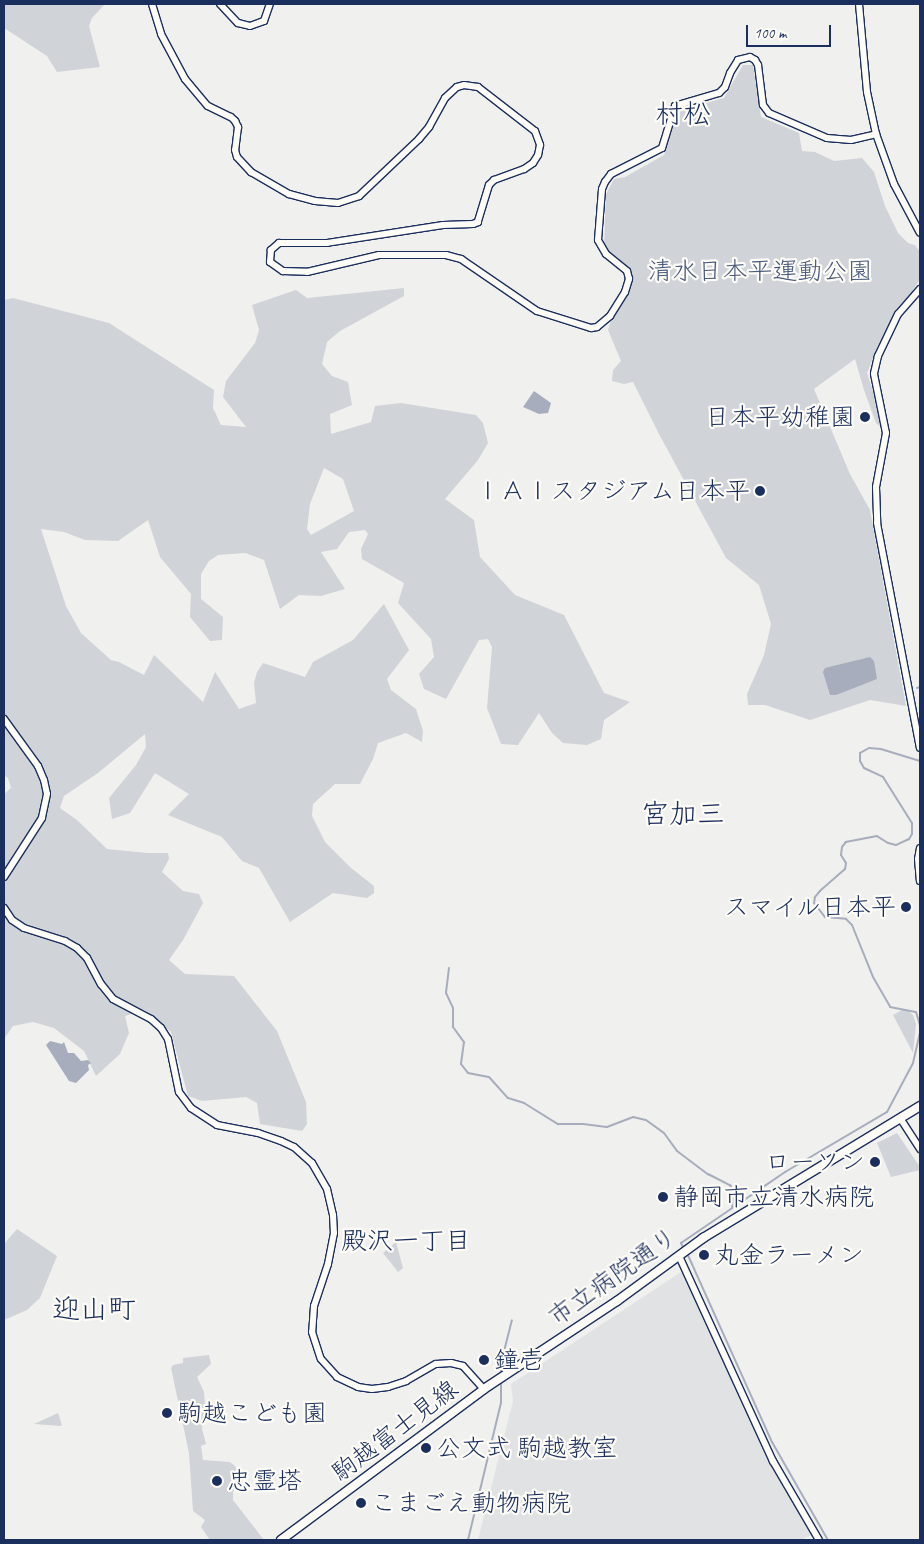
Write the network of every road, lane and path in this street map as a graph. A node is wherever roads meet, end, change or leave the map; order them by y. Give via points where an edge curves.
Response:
1 (152, 4) edge
2 (220, 4) edge
3 (270, 4) edge
4 (860, 4) edge
5 (876, 134) junction
6 (920, 233) edge
7 (920, 288) edge
8 (4, 719) edge
9 (920, 748) edge
10 (920, 848) edge
11 (4, 877) edge
12 (920, 881) edge
13 (4, 908) edge
14 (920, 1106) edge
15 (900, 1118) junction
16 (920, 1149) edge
17 (679, 1256) junction
18 (484, 1390) junction
19 (281, 1540) edge
20 (819, 1540) edge

1 - 5 street via 161,34 185,79 208,106 235,121 238,127 237,158 251,172 289,194 338,203 359,196 419,139 445,98 464,85 478,87 535,132 540,145 533,163 489,185 478,222 327,243 279,243 275,244 270,255 274,266 307,272 379,255 446,255 460,259 537,311 591,328 610,316 629,279 627,271 606,254 598,240 602,189 611,174 662,148 675,106 725,87 738,60 750,57 755,60 762,83 763,105 768,113 834,140
2 - 3 street via 238,23 250,26 264,20
4 - 5 street via 867,92
5 - 6 street via 894,184
7 - 9 street via 898,314 878,356 874,374 886,433 876,487 876,523
8 - 11 street via 38,766 47,794 42,818
10 - 12 street
13 - 18 street via 12,920 24,928 77,948 87,958 107,992 123,1006 151,1019 165,1033 175,1082 191,1108 217,1125 281,1140 312,1163 327,1189 333,1214 331,1251 311,1323 316,1347 328,1368 347,1383 372,1389 396,1385 436,1364 451,1363 463,1366
14 - 15 main road, 市立病院通り
15 - 16 street
15 - 17 main road, 市立病院通り via 703,1238
17 - 18 main road, 市立病院通り
17 - 20 street via 773,1460
18 - 19 main road, 駒越富士見線

